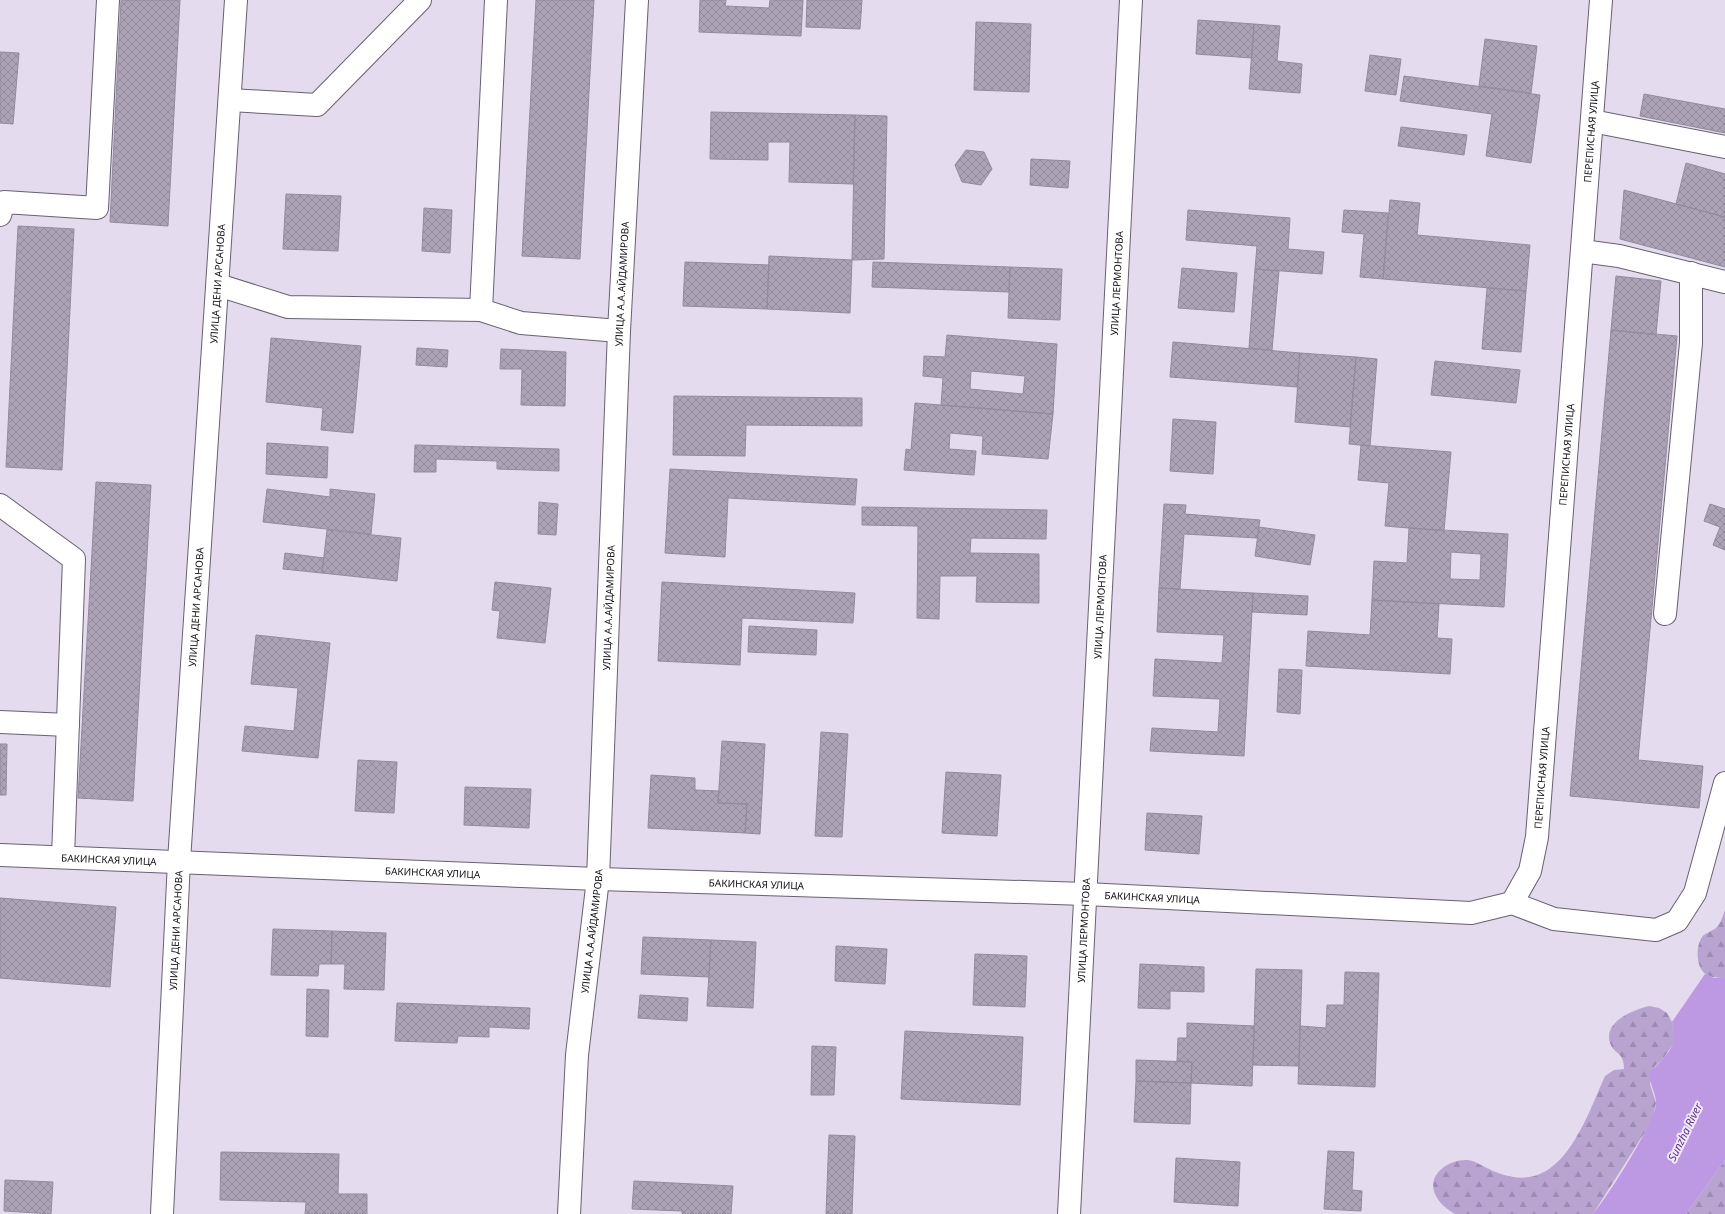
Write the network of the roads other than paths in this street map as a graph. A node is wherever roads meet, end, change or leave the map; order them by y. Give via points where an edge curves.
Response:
1 (108, 0) edge
2 (236, 0) edge
3 (420, 0) edge
4 (496, 0) edge
5 (637, 0) edge
6 (1131, 0) edge
7 (1601, 0) edge
8 (230, 100) junction
9 (1592, 121) junction
10 (1725, 146) edge
11 (1, 206) edge
12 (1582, 251) junction
13 (1691, 273) junction
14 (1725, 282) edge
15 (218, 285) junction
16 (481, 310) junction
17 (619, 331) junction
18 (0, 505) edge
19 (1665, 614) dead end
20 (0, 722) edge
21 (68, 725) junction
22 (1725, 783) edge
23 (0, 855) edge
24 (63, 857) junction
25 (179, 861) junction
26 (598, 879) junction
27 (1086, 894) junction
28 (1512, 903) junction
29 (162, 1214) edge
30 (569, 1214) edge
31 (1069, 1214) edge

1 - 11 street via 97,208
2 - 8 street, УЛИЦА ДЕНИ АРСАНОВА
3 - 8 street via 317,105
4 - 16 street
5 - 17 street, УЛИЦА А.А.АЙДАМИРОВА
6 - 27 street, УЛИЦА ЛЕРМОНТОВА
7 - 9 street, ПЕРЕПИСНАЯ УЛИЦА
8 - 15 street, УЛИЦА ДЕНИ АРСАНОВА
9 - 10 street
9 - 12 street, ПЕРЕПИСНАЯ УЛИЦА
12 - 13 street via 1618,256
12 - 28 street, ПЕРЕПИСНАЯ УЛИЦА via 1537,837 1530,871
13 - 14 street
13 - 19 street via 1691,343
15 - 16 street via 288,307
15 - 25 street, УЛИЦА ДЕНИ АРСАНОВА
16 - 17 street via 521,323
17 - 26 street, УЛИЦА А.А.АЙДАМИРОВА
18 - 21 street via 74,559
20 - 21 street
21 - 24 street
22 - 28 street via 1695,893 1676,921 1656,930 1554,919
23 - 24 street, БАКИНСКАЯ УЛИЦА
24 - 25 street, БАКИНСКАЯ УЛИЦА
25 - 26 street, БАКИНСКАЯ УЛИЦА
25 - 29 street, УЛИЦА ДЕНИ АРСАНОВА
26 - 27 street, БАКИНСКАЯ УЛИЦА
26 - 30 street, УЛИЦА А.А.АЙДАМИРОВА via 577,1055
27 - 28 street, БАКИНСКАЯ УЛИЦА via 1471,913
27 - 31 street, УЛИЦА ЛЕРМОНТОВА

